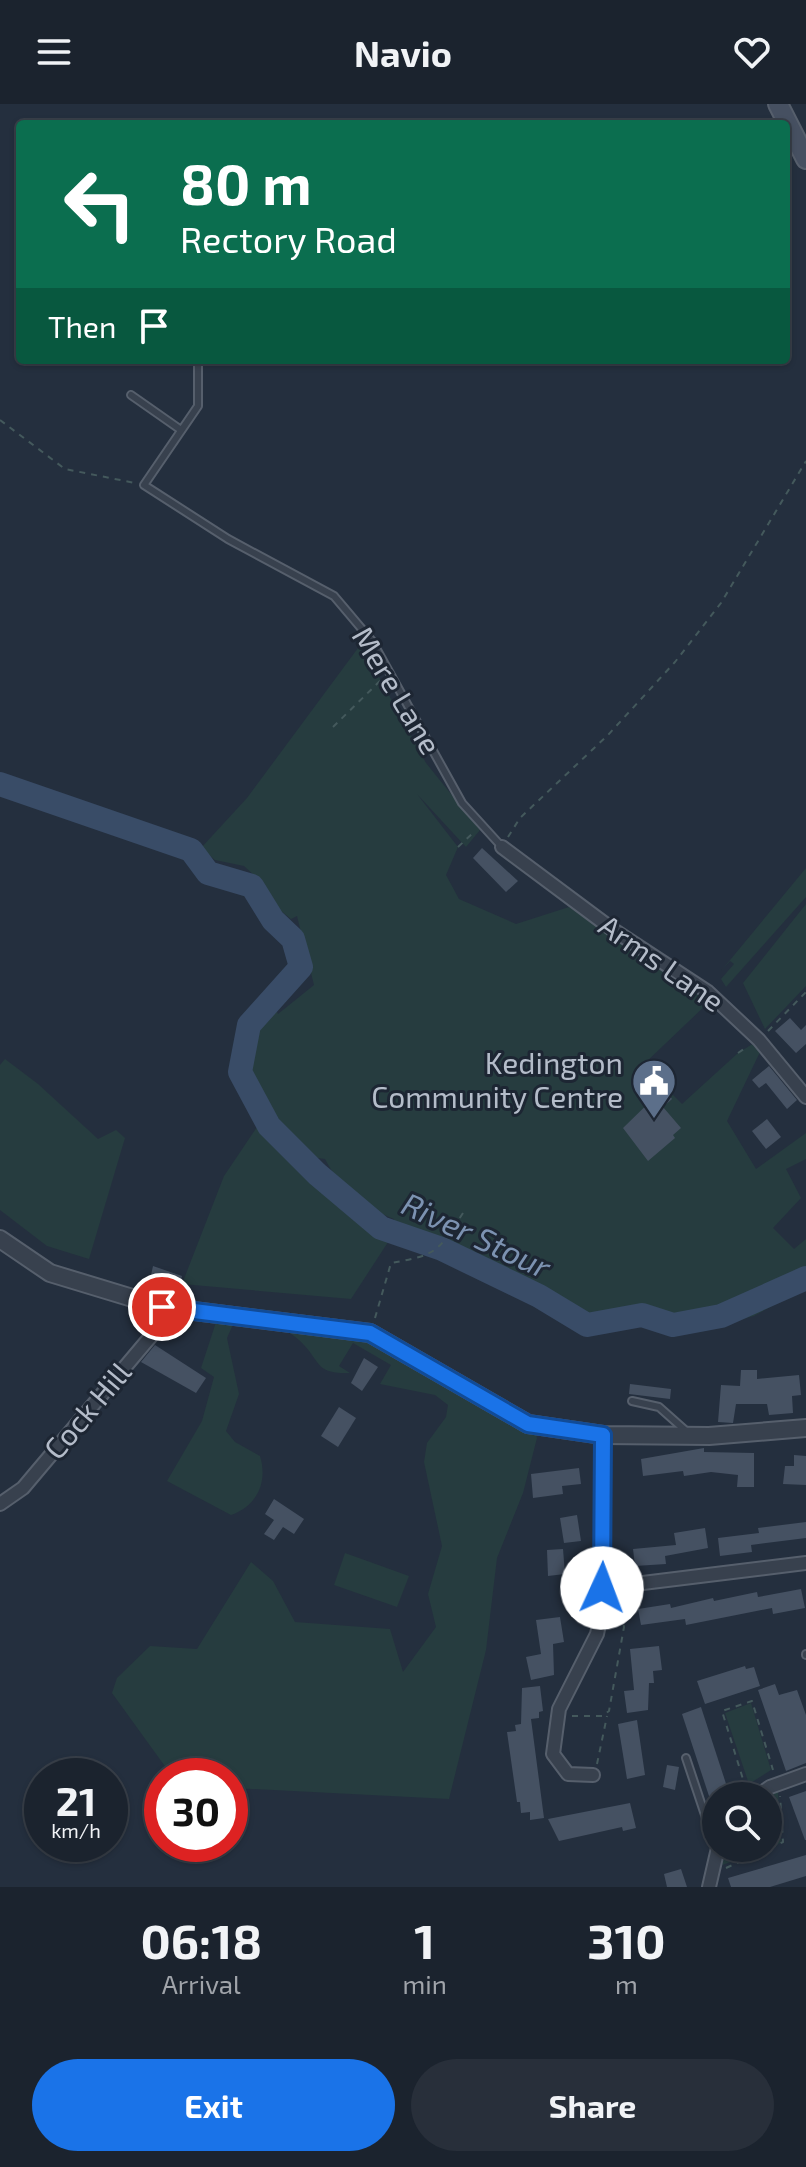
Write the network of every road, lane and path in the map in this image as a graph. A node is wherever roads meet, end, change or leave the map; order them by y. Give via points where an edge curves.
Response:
1 (790, 128) edge
2 (806, 159) edge
3 (198, 364) edge
4 (131, 395) dead end
5 (0, 420) edge
6 (181, 430) junction
7 (806, 461) edge
8 (144, 485) junction
9 (389, 671) junction
10 (333, 727) dead end
11 (482, 825) junction
12 (458, 847) dead end
13 (502, 847) junction
14 (806, 992) edge
15 (759, 1040) junction
16 (806, 1097) edge
17 (463, 1213) dead end
18 (0, 1239) edge
19 (162, 1307) junction
20 (370, 1333) junction
21 (632, 1401) dead end
22 (806, 1428) edge
23 (603, 1435) junction
24 (692, 1436) junction
25 (0, 1504) edge
26 (806, 1563) edge
27 (608, 1587) junction
28 (607, 1714) junction
29 (558, 1716) junction
30 (686, 1758) dead end
31 (806, 1774) edge
32 (593, 1775) joint
33 (745, 1782) edge
34 (777, 1782) edge
35 (782, 1783) edge
36 (702, 1806) edge
37 (746, 1862) edge
38 (710, 1881) edge

1 - 2 main road
3 - 6 lane via 198,406
4 - 6 lane
5 - 8 path via 65,469
6 - 8 lane
7 - 13 path via 721,603 675,662 520,818
8 - 9 lane, Mere Lane via 228,539 334,596 372,641
9 - 10 path
9 - 11 lane, Mere Lane via 462,803
11 - 12 path
11 - 13 lane, Mere Lane
13 - 15 street, Arms Lane
14 - 15 path
15 - 16 street, Arms Lane
17 - 20 path via 443,1245 428,1256 391,1263
18 - 19 street via 50,1273
19 - 20 street
19 - 25 street, Cock Hill via 157,1329 23,1488
20 - 23 street via 528,1424
21 - 24 lane via 659,1407
22 - 24 street
23 - 24 street
23 - 27 street
26 - 27 street
27 - 28 path via 624,1627
27 - 29 street via 597,1634
28 - 29 path
28 - 32 path
29 - 32 street via 553,1754 560,1767 579,1777
30 - 36 lane
31 - 35 street
33 - 34 path via 722,1711 752,1701
37 - 38 path

